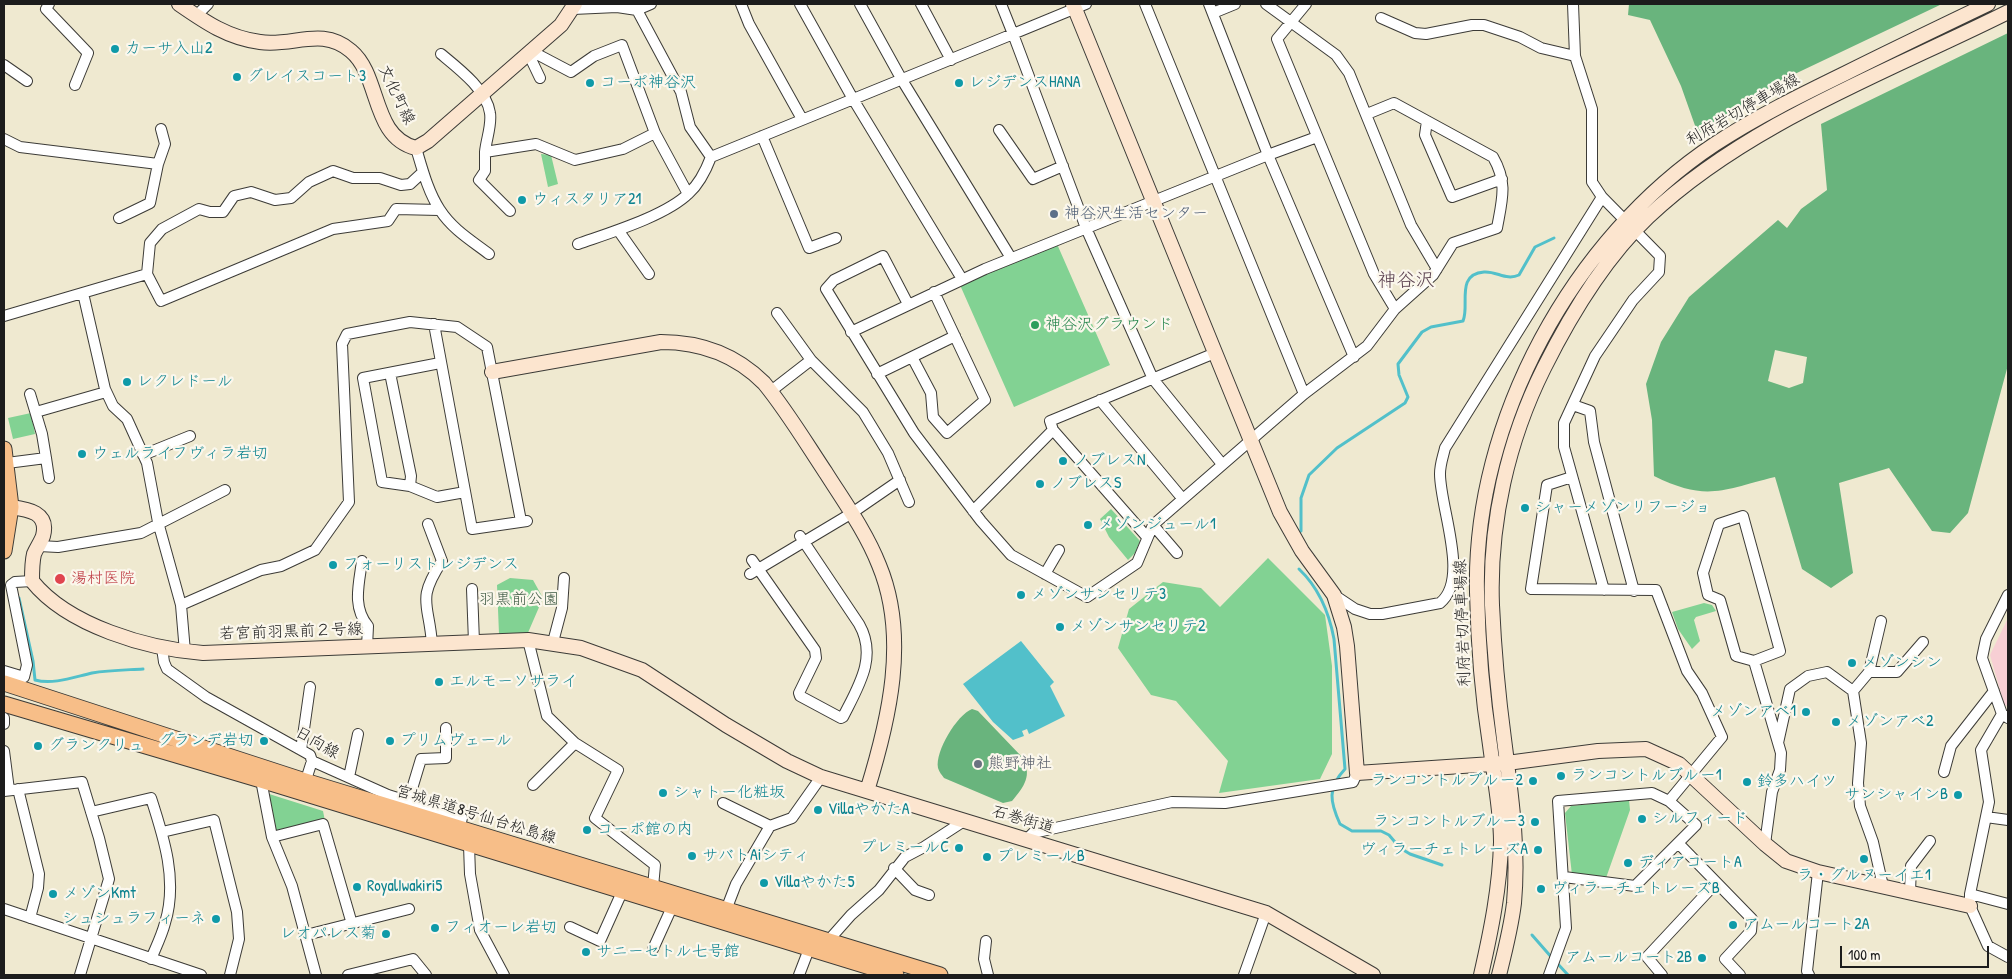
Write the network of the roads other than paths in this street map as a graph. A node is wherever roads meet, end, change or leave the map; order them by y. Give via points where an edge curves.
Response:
1 (49, 4) edge
2 (178, 4) edge
3 (208, 4) edge
4 (651, 4) edge
5 (742, 4) edge
6 (800, 4) edge
7 (860, 4) edge
8 (921, 4) edge
9 (1001, 4) edge
10 (1145, 4) edge
11 (1235, 4) edge
12 (1266, 4) edge
13 (1306, 4) edge
14 (1573, 4) edge
15 (1988, 4) edge
16 (574, 6) edge
17 (1078, 6) edge
18 (1211, 8) edge
19 (637, 10) junction
20 (2008, 12) edge
21 (196, 16) junction
22 (1381, 18) dead end
23 (1292, 21) junction
24 (1013, 34) junction
25 (531, 53) junction
26 (441, 54) dead end
27 (1576, 56) junction
28 (951, 60) junction
29 (4, 64) edge
30 (540, 78) dead end
31 (902, 80) junction
32 (27, 81) dead end
33 (75, 85) dead end
34 (481, 94) junction
35 (852, 99) junction
36 (1367, 114) junction
37 (802, 119) junction
38 (1427, 121) junction
39 (161, 128) dead end
40 (999, 130) dead end
41 (655, 133) junction
42 (762, 136) junction
43 (1317, 137) junction
44 (4, 139) edge
45 (416, 148) junction
46 (485, 152) junction
47 (1268, 155) junction
48 (711, 157) junction
49 (158, 164) junction
50 (1063, 166) junction
51 (423, 172) junction
52 (1214, 176) junction
53 (1502, 180) junction
54 (688, 194) junction
55 (1602, 197) junction
56 (1153, 201) junction
57 (439, 210) junction
58 (510, 211) dead end
59 (119, 218) dead end
60 (1631, 226) junction
61 (1086, 228) junction
62 (618, 230) junction
63 (836, 238) dead end
64 (578, 244) dead end
65 (489, 254) dead end
66 (1011, 258) junction
67 (1437, 269) junction
68 (147, 274) junction
69 (649, 274) dead end
70 (962, 279) junction
71 (934, 292) junction
72 (82, 293) junction
73 (908, 304) junction
74 (1395, 310) junction
75 (777, 313) dead end
76 (4, 316) edge
77 (434, 324) junction
78 (851, 332) junction
79 (954, 336) junction
80 (1215, 353) junction
81 (912, 357) junction
82 (1354, 357) junction
83 (811, 360) junction
84 (440, 363) junction
85 (492, 372) junction
86 (390, 373) junction
87 (877, 374) junction
88 (1153, 379) junction
89 (771, 391) junction
90 (106, 392) junction
91 (30, 394) dead end
92 (1304, 394) junction
93 (1100, 400) junction
94 (1573, 405) junction
95 (36, 412) junction
96 (1053, 430) junction
97 (190, 436) dead end
98 (1250, 439) junction
99 (144, 455) junction
100 (5, 456) edge
101 (46, 458) junction
102 (1222, 464) junction
103 (1572, 477) junction
104 (49, 478) dead end
105 (900, 480) junction
106 (410, 486) junction
107 (225, 490) dead end
108 (465, 492) junction
109 (1182, 498) junction
110 (909, 502) dead end
111 (8, 507) edge
112 (973, 511) junction
113 (852, 513) junction
114 (158, 522) junction
115 (428, 524) dead end
116 (1153, 525) junction
117 (1147, 537) junction
118 (802, 538) junction
119 (39, 546) junction
120 (1059, 550) dead end
121 (4, 551) edge
122 (1177, 553) dead end
123 (362, 561) dead end
124 (1045, 574) junction
125 (564, 578) dead end
126 (32, 581) junction
127 (472, 589) dead end
128 (1604, 590) junction
129 (1634, 591) junction
130 (1334, 594) junction
131 (2008, 595) edge
132 (181, 605) junction
133 (1881, 621) dead end
134 (528, 640) junction
135 (474, 642) junction
136 (553, 642) junction
137 (1923, 642) dead end
138 (432, 644) junction
139 (367, 647) junction
140 (162, 648) junction
141 (185, 652) junction
142 (1754, 661) junction
143 (4, 671) edge
144 (1869, 672) junction
145 (4, 683) edge
146 (668, 686) joint
147 (310, 687) dead end
148 (1853, 691) junction
149 (1994, 691) junction
150 (4, 704) edge
151 (2005, 716) edge
152 (4, 718) edge
153 (4, 724) edge
154 (446, 728) dead end
155 (358, 734) dead end
156 (575, 743) junction
157 (1778, 744) junction
158 (301, 750) junction
159 (4, 751) edge
160 (312, 761) junction
161 (1507, 763) junction
162 (1492, 764) junction
163 (1944, 772) dead end
164 (1357, 773) junction
165 (1691, 773) junction
166 (349, 777) junction
167 (821, 777) junction
168 (261, 780) junction
169 (533, 785) dead end
170 (303, 787) junction
171 (10, 790) edge
172 (867, 791) junction
173 (1669, 801) junction
174 (408, 802) junction
175 (723, 803) dead end
176 (91, 812) junction
177 (1986, 818) junction
178 (964, 820) junction
179 (2008, 820) edge
180 (770, 826) junction
181 (162, 832) junction
182 (272, 837) junction
183 (462, 838) junction
184 (1027, 838) junction
185 (1930, 841) dead end
186 (1678, 843) junction
187 (1765, 844) junction
188 (894, 868) junction
189 (1818, 872) junction
190 (1564, 877) junction
191 (1716, 883) junction
192 (1883, 886) junction
193 (653, 887) junction
194 (622, 892) junction
195 (1910, 892) junction
196 (929, 895) dead end
197 (1970, 900) junction
198 (2008, 904) edge
199 (672, 907) junction
200 (4, 909) edge
201 (409, 909) dead end
202 (726, 910) junction
203 (1266, 913) junction
204 (30, 918) junction
205 (352, 924) junction
206 (570, 927) dead end
207 (306, 936) junction
208 (91, 938) junction
209 (828, 941) junction
210 (986, 941) dead end
211 (653, 949) dead end
212 (809, 949) junction
213 (2008, 957) edge
214 (151, 959) junction
215 (1550, 971) edge
216 (80, 975) edge
217 (202, 975) edge
218 (230, 975) edge
219 (316, 975) edge
220 (348, 975) edge
221 (426, 975) edge
222 (504, 975) edge
223 (799, 975) edge
224 (896, 975) edge
225 (940, 975) edge
226 (988, 975) edge
227 (1244, 975) edge
228 (1373, 975) edge
229 (1481, 975) edge
230 (1499, 975) edge
231 (1662, 975) edge
232 (1740, 975) edge
233 (1809, 975) edge

1 - 33 street via 46,9 88,53
2 - 21 street, 文化町線
3 - 21 street
4 - 19 street
5 - 37 street via 749,24
6 - 35 street
7 - 31 street
8 - 28 street
9 - 24 street
10 - 52 street
11 - 18 street
12 - 23 street
13 - 23 street
14 - 27 street
15 - 60 street, 利府岩切停車場線 via 1752,121 1681,168
16 - 19 street
16 - 25 street, 文化町線 via 561,26
17 - 24 street
17 - 56 street
18 - 47 street
19 - 48 street via 682,92 690,127
20 - 60 street, 利府岩切停車場線 via 1755,138
21 - 45 street, 文化町線 via 217,29 253,41 279,42 316,37 342,45 361,64 391,132 404,145
22 - 27 street via 1415,33 1426,34 1484,25 1541,48
23 - 36 street via 1336,54 1349,73
23 - 43 street via 1277,39
24 - 28 street
24 - 50 street
25 - 30 street
25 - 34 street, 文化町線
25 - 41 street via 571,72 594,56 622,45
26 - 34 street via 468,76
27 - 55 street via 1592,109 1592,182
28 - 31 street
29 - 32 street
31 - 35 street
31 - 66 street
34 - 45 street, 文化町線
34 - 46 street via 490,113
35 - 37 street
35 - 70 street
36 - 38 street via 1394,103
36 - 67 street via 1411,225
37 - 42 street
38 - 53 street via 1493,157
38 - 53 street via 1425,135 1452,197
39 - 49 street via 165,144
40 - 50 street via 1033,178
41 - 46 street via 623,149 575,160 536,144
41 - 54 street
42 - 48 street
42 - 63 street via 809,248
43 - 47 street
43 - 74 street via 1374,274
44 - 49 street via 20,147
45 - 51 street
46 - 58 street via 485,171 478,180
47 - 52 street
47 - 82 street
48 - 54 street
49 - 59 street via 150,203
50 - 61 street
51 - 57 street
51 - 68 street via 410,184 401,185 380,178 353,178 333,170 309,182 291,198 275,200 251,192 234,196 223,212 199,209 162,229 150,243
52 - 56 street
52 - 92 street
53 - 67 street via 1504,190 1497,228 1453,243
54 - 62 street via 663,210
55 - 60 street
55 - 130 street via 1445,448 1440,476 1454,578 1446,598 1440,603 1382,614 1355,609
56 - 61 street
56 - 80 street
57 - 65 street via 458,231
57 - 68 street via 396,209 388,221 333,229 161,301
60 - 94 street via 1660,256 1659,272 1633,300 1595,356
60 - 161 street, 利府岩切停車場線 via 1566,325 1531,395 1504,476 1493,562 1492,602 1498,695
60 - 162 street, 利府岩切停車場線 via 1577,281 1552,317 1518,387 1490,474 1482,514 1476,588 1481,675
61 - 66 street
61 - 88 street
62 - 64 street
62 - 69 street
66 - 70 street
67 - 74 street
68 - 72 street
70 - 71 street
71 - 73 street
71 - 79 street
72 - 76 street
72 - 90 street
73 - 78 street
73 - 78 street via 883,256 834,280 826,291
74 - 82 street via 1367,346
75 - 83 street
77 - 84 street
77 - 85 street via 457,326 487,347
77 - 132 street via 410,322 347,334 342,344 351,499 314,550
78 - 87 street
79 - 81 street
79 - 81 street via 985,398 949,433 932,417 931,393
80 - 88 street
80 - 98 street
81 - 87 street
82 - 92 street
83 - 89 street
83 - 105 street via 863,412 886,448
84 - 86 street
84 - 108 street
85 - 89 street via 661,342 682,342 728,355 750,369
85 - 108 street via 524,521 472,529
86 - 106 street via 411,476
86 - 106 street via 363,380 382,482
87 - 112 street via 914,433
88 - 93 street
88 - 102 street
89 - 113 street
90 - 95 street
90 - 99 street via 113,406 127,419
91 - 95 street
92 - 98 street
93 - 96 street via 1050,421
93 - 109 street
94 - 103 street via 1564,422 1563,435
94 - 129 street via 1590,411 1594,442
95 - 101 street
96 - 112 street
96 - 117 street
97 - 99 street
98 - 102 street
98 - 130 street via 1290,532
99 - 114 street
100 - 101 street
100 - 111 main road
101 - 104 street
102 - 109 street
103 - 128 street
103 - 128 street via 1546,485 1531,589
105 - 110 street
105 - 113 street
106 - 108 street via 437,497
107 - 114 street
109 - 116 street
111 - 119 street via 32,511 40,516 44,524
111 - 121 main road
112 - 124 street via 1008,552
113 - 118 street
113 - 172 street via 879,565 887,588 893,628 893,676 887,716
114 - 119 street via 141,533 58,547
114 - 132 street
115 - 138 street via 442,561 427,583 424,607 430,620
116 - 117 street
116 - 122 street
117 - 124 street via 1137,563 1087,597
118 - 118 street via 754,568 816,650 816,658 800,696 841,718 866,670 865,638
119 - 126 street via 34,553
120 - 124 street
123 - 139 street via 357,606 368,626
125 - 136 street via 562,608
126 - 140 street, 若宮前羽黒前２号線 via 44,596 78,617 114,633
126 - 143 street via 11,585 28,665 24,677
127 - 135 street
128 - 129 street
129 - 165 street via 1656,590 1687,671 1702,692 1722,737
130 - 164 street via 1347,646
131 - 149 street via 1986,639 1982,658
132 - 141 street
133 - 144 street
134 - 135 street, 若宮前羽黒前２号線
134 - 136 street, 若宮前羽黒前２号線
134 - 156 street via 547,716
135 - 138 street, 若宮前羽黒前２号線
136 - 146 street, 若宮前羽黒前２号線 via 614,658
137 - 144 street via 1897,672
138 - 139 street, 若宮前羽黒前２号線
139 - 141 street, 若宮前羽黒前２号線
140 - 141 street, 若宮前羽黒前２号線
140 - 158 street, 日向線 via 164,662 180,680
142 - 142 street via 1736,656 1720,600 1708,595 1703,573 1719,524 1743,516 1780,651
142 - 157 street
144 - 148 street
145 - 170 main road, 宮城県道8号仙台松島線
146 - 167 street, 石巻街道 via 726,725
147 - 158 street
148 - 157 street via 1827,672 1808,676 1790,689
148 - 192 street via 1860,743 1860,806 1873,842
149 - 151 street
149 - 163 street via 1951,746
150 - 168 main road, 宮城県道8号仙台松島線
151 - 177 street via 1981,750 1990,802
152 - 153 street
154 - 174 street via 446,758 421,760
155 - 166 street
156 - 169 street
156 - 193 street via 618,770 595,818 656,864
157 - 187 street via 1780,770 1772,792
158 - 160 street, 日向線 via 310,755
159 - 171 street
160 - 166 street, 日向線
160 - 170 street
161 - 162 street
161 - 165 street via 1633,748 1658,753
161 - 230 street, 利府岩切停車場線 via 1514,814 1516,872 1509,938
162 - 164 street
162 - 229 street, 利府岩切停車場線 via 1501,839 1500,868
164 - 184 street via 1352,782 1225,804 1172,802 1033,833
165 - 173 street
165 - 187 street
166 - 174 street, 日向線
167 - 172 street, 石巻街道
167 - 180 street via 792,818
168 - 170 main road, 宮城県道8号仙台松島線
168 - 182 street
170 - 183 main road, 宮城県道8号仙台松島線
171 - 176 street via 82,782
171 - 204 street via 39,874
172 - 178 street, 石巻街道
173 - 186 street via 1696,825
173 - 190 street via 1652,793 1558,801
174 - 183 street, 日向線 via 462,818
175 - 180 street
176 - 181 street via 151,798
176 - 208 street via 109,879
177 - 179 street
177 - 197 street
178 - 184 street, 石巻街道
178 - 188 street via 905,857
180 - 202 street via 736,884
181 - 214 street via 170,874 170,896 166,922
181 - 218 street via 214,820 237,912 239,939
182 - 205 street via 323,824
182 - 207 street via 292,886
183 - 193 main road, 宮城県道8号仙台松島線
183 - 194 main road, 宮城県道8号仙台松島線
183 - 222 street via 480,930
184 - 203 street, 石巻街道
185 - 195 street via 1911,866
186 - 190 street via 1635,886
186 - 191 street
187 - 189 street via 1786,861
188 - 196 street via 915,890
188 - 209 street via 879,890
189 - 192 street
189 - 233 street
190 - 215 street via 1566,928
191 - 231 street via 1647,957
191 - 232 street via 1752,919 1752,931 1725,959
192 - 195 street
193 - 202 main road, 宮城県道8号仙台松島線
194 - 199 main road, 宮城県道8号仙台松島線
194 - 206 street via 600,941
195 - 197 street
197 - 198 street
197 - 213 street via 1988,946
199 - 211 street
199 - 212 main road, 宮城県道8号仙台松島線
200 - 204 street
201 - 205 street
202 - 209 main road, 宮城県道8号仙台松島線
203 - 227 street
203 - 228 street, 石巻街道
204 - 208 street
205 - 207 street
207 - 219 street
208 - 214 street
208 - 216 street
209 - 225 main road, 宮城県道8号仙台松島線
210 - 226 street via 984,959
212 - 223 street
212 - 224 main road, 宮城県道8号仙台松島線
214 - 217 street
220 - 221 street via 413,959

